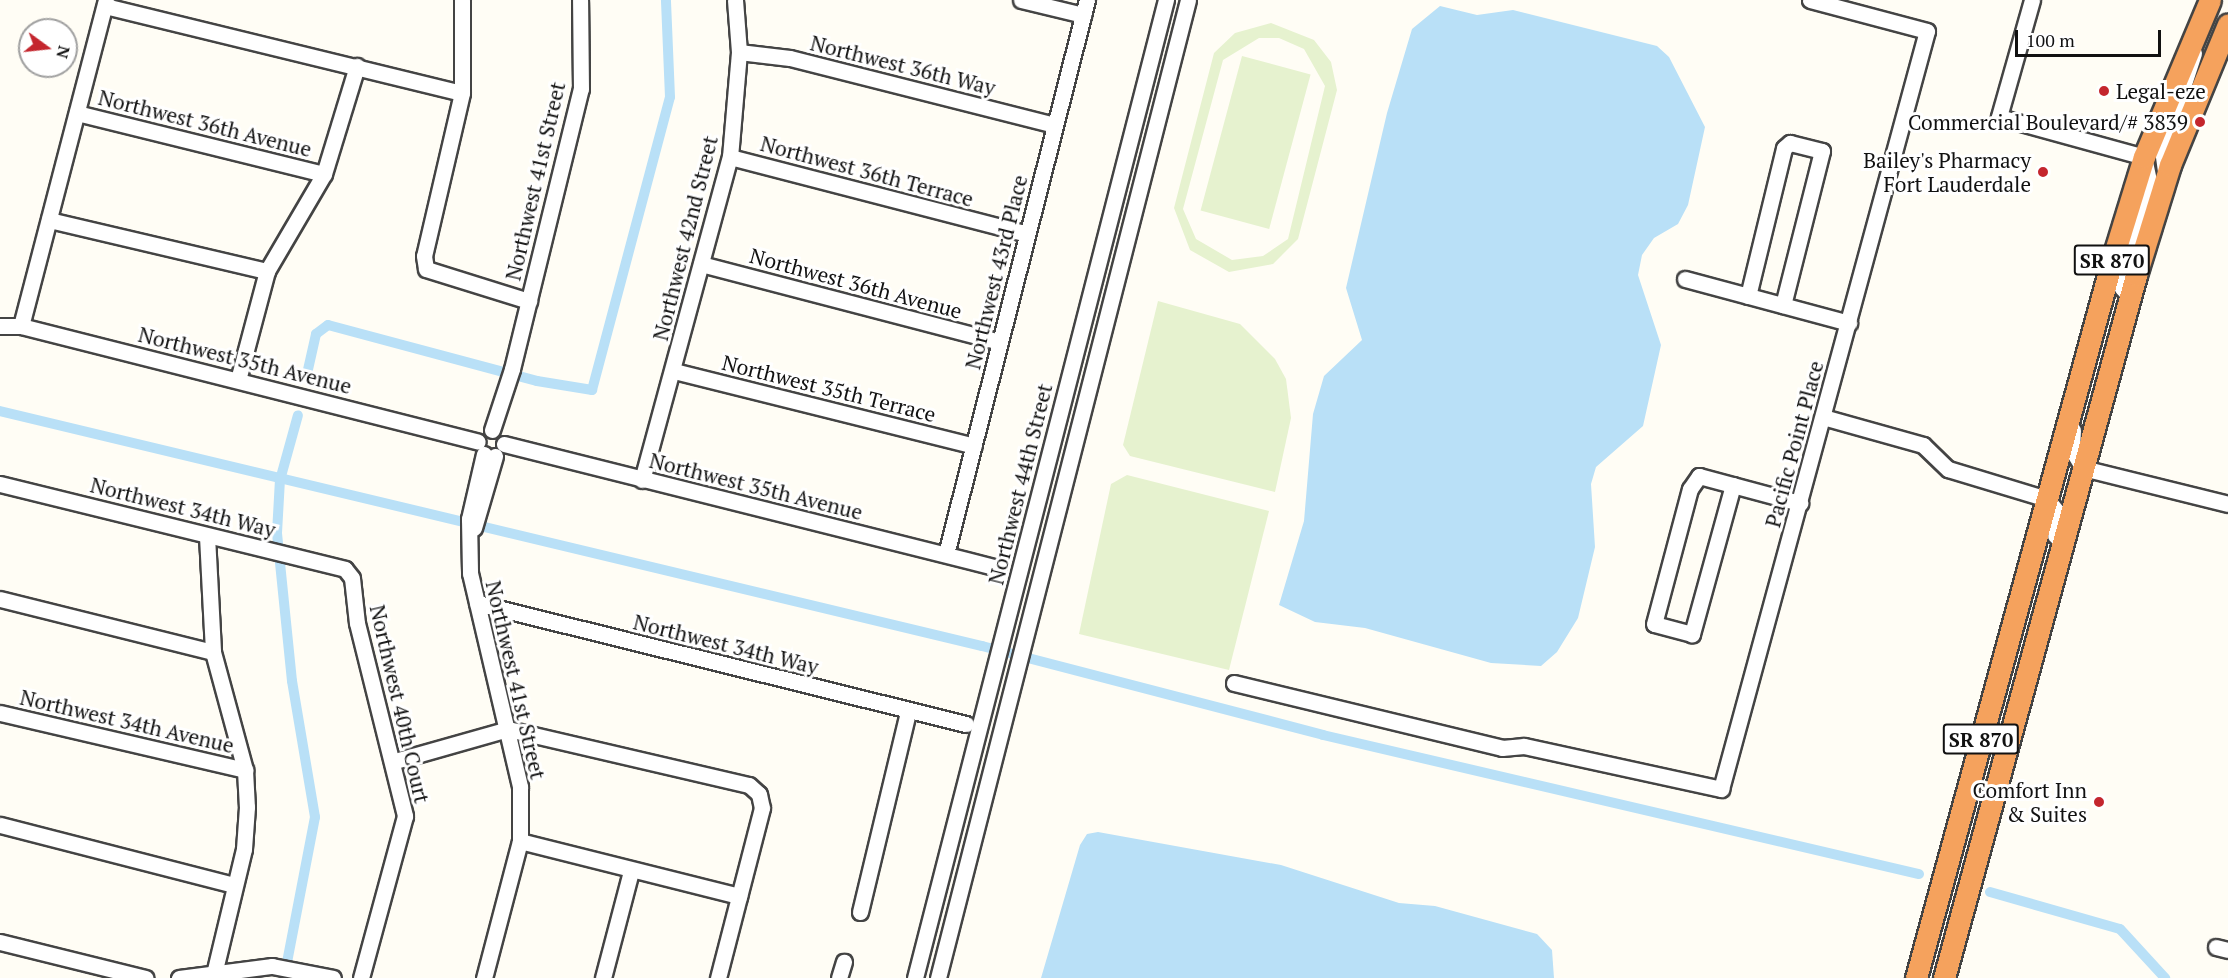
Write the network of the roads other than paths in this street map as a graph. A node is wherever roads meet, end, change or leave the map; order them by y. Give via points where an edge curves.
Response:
1 (462, 0) edge
2 (580, 0) edge
3 (735, 0) edge
4 (1021, 0) edge
5 (1166, 0) edge
6 (1188, 0) edge
7 (1810, 0) edge
8 (2031, 0) edge
9 (2210, 0) edge
10 (106, 3) edge
11 (1085, 8) edge
12 (2228, 24) edge
13 (2189, 50) junction
14 (739, 52) junction
15 (357, 66) junction
16 (462, 93) junction
17 (77, 113) junction
18 (1055, 125) junction
19 (730, 157) junction
20 (2144, 157) junction
21 (324, 174) junction
22 (2166, 178) junction
23 (49, 220) junction
24 (1027, 234) junction
25 (701, 264) junction
26 (267, 271) junction
27 (1685, 279) dead end
28 (1748, 296) junction
29 (2130, 297) junction
30 (529, 301) junction
31 (1783, 305) junction
32 (1849, 323) junction
33 (0, 326) edge
34 (21, 326) junction
35 (1000, 342) junction
36 (674, 371) junction
37 (238, 380) junction
38 (2073, 402) junction
39 (1823, 417) junction
40 (492, 443) junction
41 (974, 446) junction
42 (2083, 468) junction
43 (642, 480) junction
44 (0, 484) edge
45 (1733, 485) junction
46 (2047, 499) junction
47 (1800, 503) junction
48 (2228, 504) edge
49 (207, 536) junction
50 (946, 554) junction
51 (998, 568) dead end
52 (2054, 572) junction
53 (352, 578) joint
54 (0, 599) edge
55 (477, 603) junction
56 (213, 652) junction
57 (1234, 683) dead end
58 (908, 712) junction
59 (0, 713) edge
60 (508, 729) junction
61 (971, 729) junction
62 (999, 740) junction
63 (395, 761) junction
64 (245, 770) junction
65 (0, 825) edge
66 (520, 841) junction
67 (631, 871) junction
68 (234, 885) junction
69 (739, 896) junction
70 (860, 912) dead end
71 (0, 942) edge
72 (844, 962) dead end
73 (214, 970) junction
74 (146, 978) edge
75 (178, 978) edge
76 (333, 978) edge
77 (362, 978) edge
78 (484, 978) edge
79 (603, 978) edge
80 (718, 978) edge
81 (840, 978) edge
82 (915, 978) edge
83 (938, 978) edge
84 (1916, 978) edge
85 (1944, 978) edge

1 - 16 street
2 - 30 street, Northwest 41st Street via 581,89
3 - 14 street, Northwest 42nd Street
4 - 11 street
5 - 61 street, Northwest 44th Street via 992,677
6 - 62 street, Northwest 44th Street
7 - 32 street, Pacific Point Place via 1928,31
8 - 20 street via 2000,117
9 - 13 highway, SR 870
10 - 15 street
10 - 17 street
11 - 18 street, Northwest 43rd Place
12 - 22 highway, SR 870
13 - 20 highway, SR 870
13 - 22 street via 2194,53 2191,75 2162,151
14 - 18 street, Northwest 36th Way via 790,58
14 - 19 street, Northwest 42nd Street
15 - 16 street
15 - 21 street
16 - 30 street via 424,256 426,269
17 - 21 street, Northwest 36th Avenue
17 - 23 street
18 - 24 street, Northwest 43rd Place
19 - 24 street, Northwest 36th Terrace
19 - 25 street, Northwest 42nd Street
20 - 29 street via 2149,182 2121,282
20 - 38 highway, SR 870
21 - 26 street
22 - 29 highway, SR 870
23 - 26 street
23 - 34 street
24 - 35 street, Northwest 43rd Place
25 - 35 street, Northwest 36th Avenue
25 - 36 street, Northwest 42nd Street
26 - 37 street
27 - 28 street
28 - 31 street
28 - 31 street via 1784,148 1790,143 1822,151
29 - 42 highway, SR 870
30 - 40 street, Northwest 41st Street
31 - 32 street
32 - 39 street, Pacific Point Place
33 - 34 street, Northwest 35th Avenue
34 - 37 street, Northwest 35th Avenue
35 - 41 street, Northwest 43rd Place
36 - 41 street, Northwest 35th Terrace
36 - 43 street, Northwest 42nd Street
37 - 40 street, Northwest 35th Avenue
38 - 42 street via 2072,450
38 - 46 highway, SR 870
39 - 46 street via 1923,445 1948,469
39 - 47 street, Pacific Point Place
40 - 43 street, Northwest 35th Avenue
40 - 55 street, Northwest 41st Street via 472,531 470,573
41 - 50 street, Northwest 43rd Place
42 - 48 street
42 - 52 highway, SR 870
43 - 50 street, Northwest 35th Avenue
44 - 49 street, Northwest 34th Way
45 - 45 street via 1700,477 1690,489 1654,624 1692,634
45 - 47 street
46 - 52 street via 2059,514 2050,557
46 - 84 highway, SR 870
47 - 57 street, Pacific Point Place via 1721,789 1524,746 1502,748
49 - 53 street, Northwest 34th Way via 345,569
49 - 56 street
50 - 51 street, Northwest 35th Avenue
52 - 85 highway, SR 870
53 - 63 street, Northwest 40th Court via 357,623
54 - 56 street
55 - 58 street, Northwest 34th Way
55 - 60 street, Northwest 41st Street
56 - 64 street
58 - 61 street, Northwest 34th Way
58 - 70 street
59 - 64 street, Northwest 34th Avenue
60 - 63 street
60 - 66 street, Northwest 41st Street via 520,787
60 - 69 street via 748,785 759,794 762,808
61 - 62 street, Northwest 34th Way
61 - 82 street, Northwest 44th Street
62 - 83 street, Northwest 44th Street
63 - 77 street, Northwest 40th Court via 405,816
64 - 68 street via 244,849
65 - 68 street
66 - 67 street
66 - 78 street, Northwest 41st Street
67 - 69 street
67 - 79 street
68 - 73 street
69 - 80 street
71 - 74 street
72 - 81 street
73 - 75 street
73 - 76 street via 272,966

